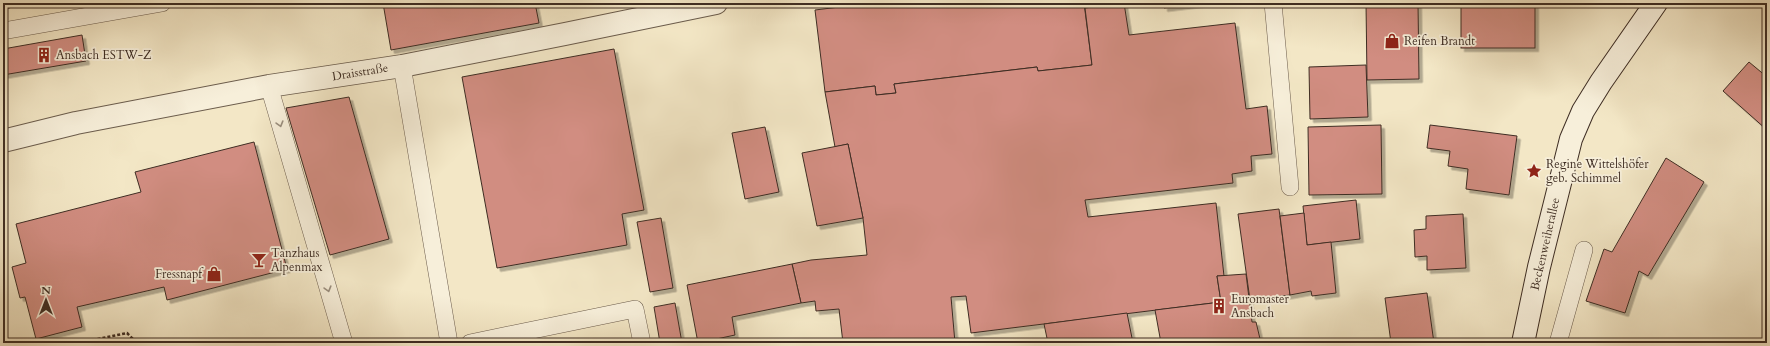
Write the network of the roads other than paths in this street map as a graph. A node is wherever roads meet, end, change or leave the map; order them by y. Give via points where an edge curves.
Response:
1 (162, 3) edge
2 (716, 3) edge
3 (1273, 3) edge
4 (1656, 3) edge
5 (3, 31) edge
6 (402, 66) junction
7 (269, 86) junction
8 (3, 141) edge
9 (1290, 187) dead end
10 (1584, 250) dead end
11 (344, 343) edge
12 (449, 343) edge
13 (470, 343) edge
14 (642, 343) edge
15 (1524, 343) edge
16 (1558, 343) edge

1 - 5 lane
2 - 6 street, Draisstraße
3 - 9 lane
4 - 15 street, Beckenweiherallee via 1583,111 1571,139 1539,267
6 - 7 street, Draisstraße
6 - 12 lane
7 - 8 street, Draisstraße
7 -> 11 lane
10 - 16 lane
13 - 14 lane via 635,309

